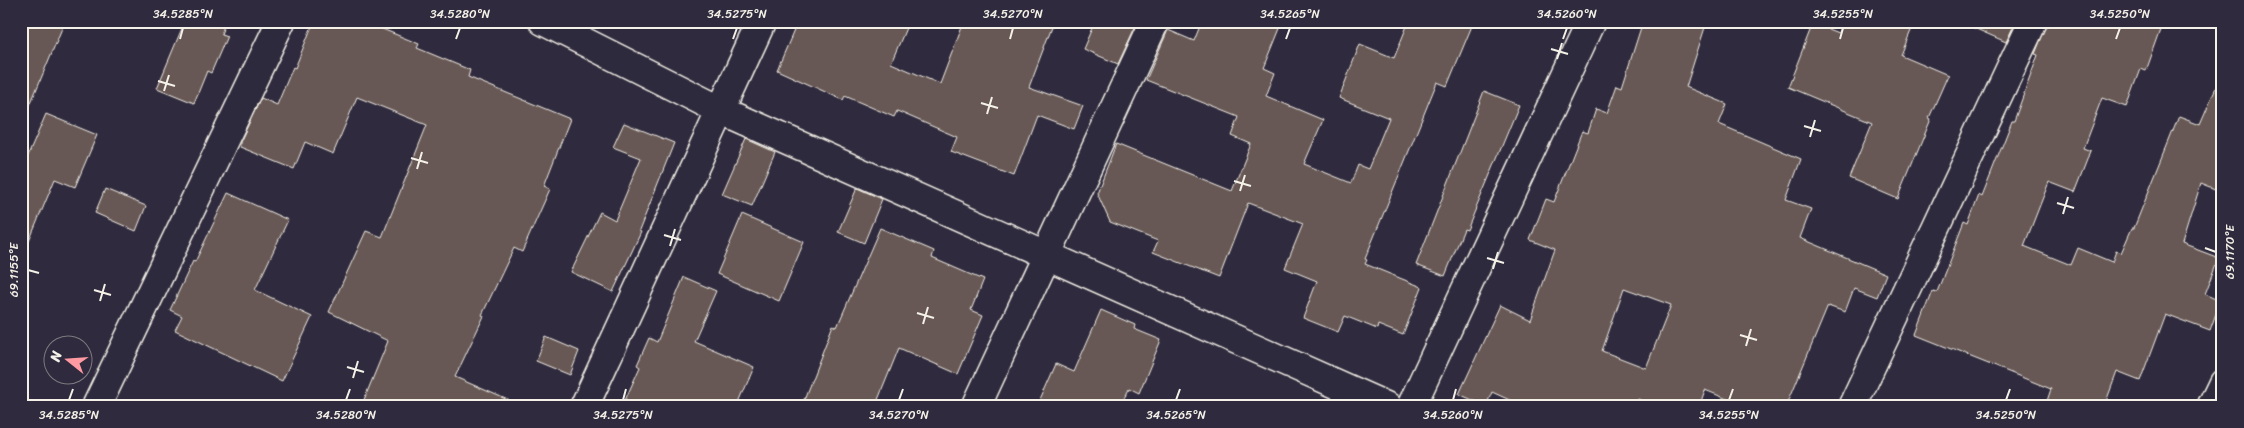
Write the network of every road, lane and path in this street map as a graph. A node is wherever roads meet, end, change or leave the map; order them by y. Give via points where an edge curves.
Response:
1 (281, 21) edge
2 (543, 21) edge
3 (762, 21) edge
4 (1155, 21) edge
5 (1591, 21) edge
6 (2033, 21) edge
7 (720, 110) junction
8 (1048, 254) junction
9 (2223, 382) edge
10 (96, 407) edge
11 (584, 407) edge
12 (976, 407) edge
13 (1388, 407) edge
14 (1411, 407) edge
15 (1852, 407) edge
16 (2211, 407) edge

1 - 10 street
2 - 7 street
3 - 7 street
4 - 8 street
5 - 14 street
6 - 15 street
7 - 8 street
7 - 11 street
8 - 12 street
8 - 13 street
9 - 16 street

